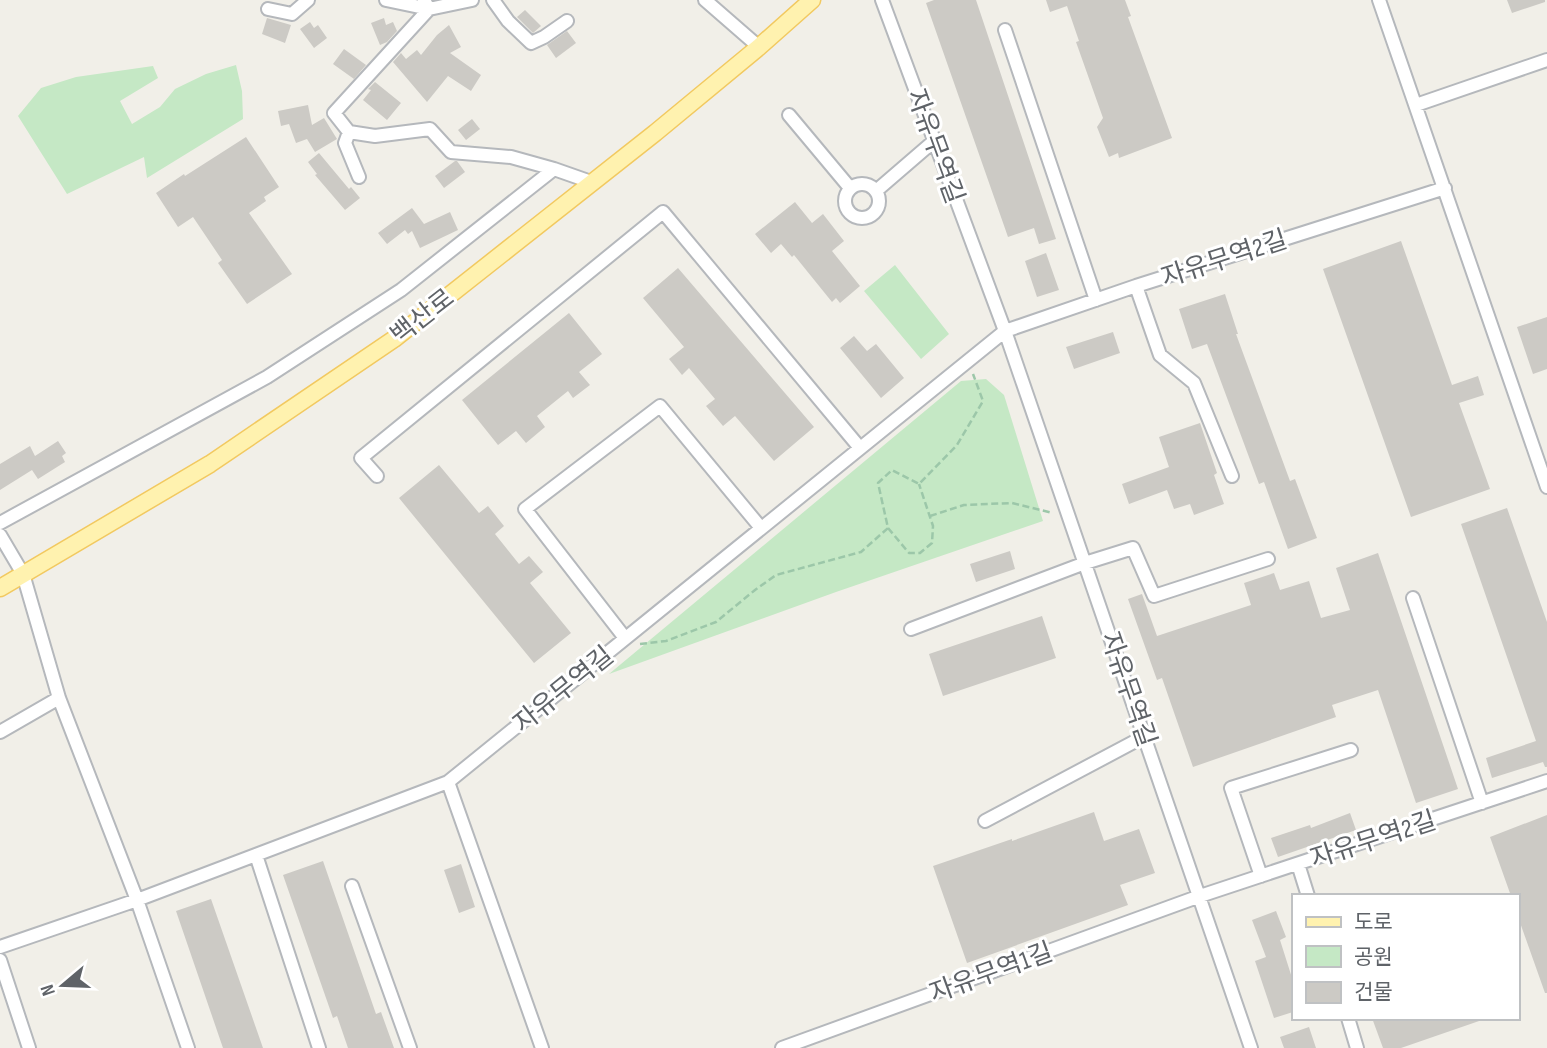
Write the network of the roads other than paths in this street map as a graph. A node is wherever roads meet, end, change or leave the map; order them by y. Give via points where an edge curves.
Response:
1 (307, 0) edge
2 (386, 0) edge
3 (472, 0) edge
4 (493, 0) edge
5 (705, 0) edge
6 (812, 0) edge
7 (882, 0) edge
8 (1379, 0) edge
9 (427, 4) edge
10 (268, 9) dead end
11 (567, 21) dead end
12 (1005, 30) dead end
13 (759, 47) junction
14 (1547, 60) edge
15 (1416, 105) junction
16 (789, 115) dead end
17 (349, 132) junction
18 (934, 141) junction
19 (554, 169) junction
20 (359, 177) dead end
21 (591, 182) junction
22 (850, 188) junction
23 (1445, 188) junction
24 (876, 191) junction
25 (1136, 286) junction
26 (1096, 300) junction
27 (1005, 331) junction
28 (860, 448) junction
29 (377, 476) dead end
30 (1232, 476) dead end
31 (1547, 487) edge
32 (0, 523) edge
33 (761, 528) junction
34 (0, 536) edge
35 (1268, 559) dead end
36 (1085, 563) junction
37 (23, 575) junction
38 (0, 588) edge
39 (1413, 598) dead end
40 (911, 629) dead end
41 (625, 638) junction
42 (59, 698) junction
43 (0, 732) edge
44 (1145, 736) junction
45 (1351, 750) dead end
46 (1547, 781) edge
47 (448, 782) junction
48 (1482, 803) junction
49 (985, 821) dead end
50 (256, 855) junction
51 (1298, 864) junction
52 (1261, 876) junction
53 (352, 886) dead end
54 (1307, 894) edge
55 (1200, 896) junction
56 (137, 900) junction
57 (0, 947) edge
58 (0, 960) edge
59 (1349, 1020) edge
60 (29, 1048) edge
61 (188, 1048) edge
62 (319, 1048) edge
63 (410, 1048) edge
64 (542, 1048) edge
65 (782, 1048) edge
66 (1251, 1048) edge
67 (1357, 1048) edge

1 - 10 street via 292,14
2 - 9 street
3 - 9 street
4 - 11 street via 531,43
5 - 13 street
6 - 13 main road, 백산로
7 - 18 street, 자유무역길
8 - 15 street
9 - 17 street via 334,113
12 - 26 street
13 - 21 main road, 백산로
14 - 15 street
15 - 23 street
16 - 22 street
17 - 19 street via 374,136 430,129 451,152 511,157
17 - 20 street via 345,143
18 - 24 street
18 - 27 street, 자유무역길
19 - 21 street
19 - 32 street via 401,290 267,377
21 - 37 main road, 백산로 via 394,339 210,464
22 - 24 street via 860,184
22 - 24 street via 844,198 846,210 860,219 871,216 878,207
23 - 25 street, 자유무역2길
23 - 31 street
25 - 26 street, 자유무역2길
25 - 30 street via 1160,355 1194,383
26 - 27 street, 자유무역2길
27 - 28 street, 자유무역길
27 - 36 street, 자유무역길
28 - 29 street via 663,212 361,458
28 - 33 street, 자유무역길
33 - 41 street, 자유무역길
33 - 41 street via 660,406 525,509
34 - 37 street
35 - 36 street via 1154,596 1133,548
36 - 40 street
36 - 44 street, 자유무역길
37 - 38 main road, 백산로
37 - 42 street
39 - 48 street
41 - 47 street, 자유무역길
42 - 43 street
42 - 56 street
44 - 49 street
44 - 55 street, 자유무역길
45 - 52 street via 1231,788
46 - 48 street, 자유무역2길
47 - 50 street, 자유무역길
47 - 64 street
48 - 51 street, 자유무역2길
50 - 56 street, 자유무역길
50 - 62 street
51 - 52 street, 자유무역2길
51 - 54 street
52 - 55 street, 자유무역2길
53 - 63 street
55 - 65 street, 자유무역1길
55 - 66 street, 자유무역길
56 - 57 street, 자유무역길
56 - 61 street
58 - 60 street
59 - 67 street

